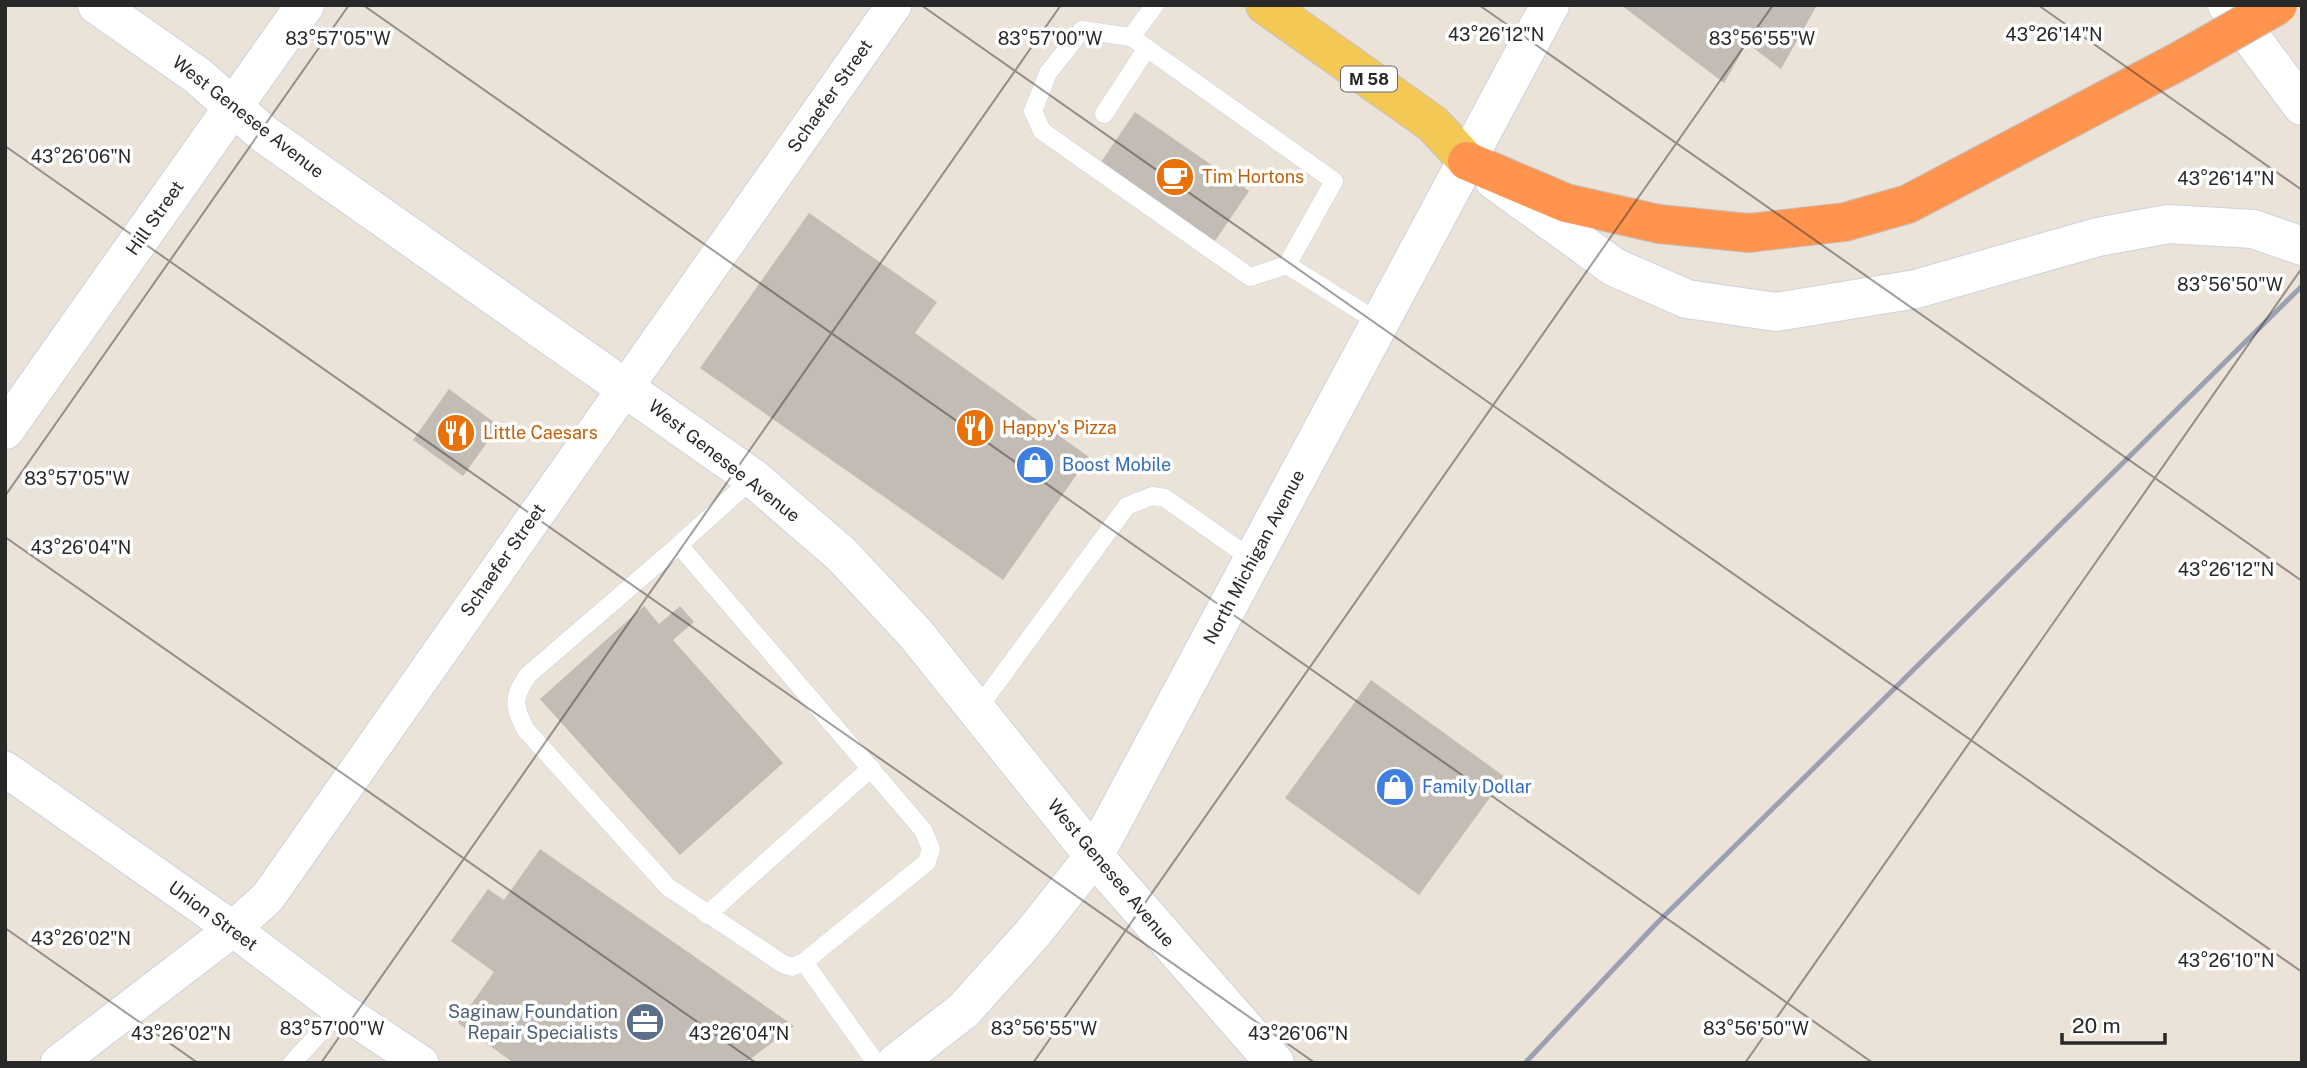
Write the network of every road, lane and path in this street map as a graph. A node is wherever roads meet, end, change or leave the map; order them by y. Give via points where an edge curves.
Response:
1 (97, 5) edge
2 (305, 5) edge
3 (894, 5) edge
4 (1155, 5) edge
5 (1265, 5) edge
6 (1550, 5) edge
7 (2227, 5) edge
8 (2278, 5) edge
9 (1131, 37) junction
10 (1147, 48) junction
11 (2302, 106) edge
12 (233, 107) junction
13 (1104, 114) dead end
14 (1466, 161) junction
15 (2302, 246) edge
16 (1287, 265) junction
17 (1380, 323) junction
18 (626, 386) junction
19 (5, 429) edge
20 (753, 478) junction
21 (679, 545) junction
22 (1253, 560) junction
23 (976, 710) junction
24 (871, 768) junction
25 (5, 769) edge
26 (1094, 856) junction
27 (707, 915) junction
28 (233, 929) junction
29 (804, 962) junction
30 (341, 1010) junction
31 (58, 1063) edge
32 (292, 1063) edge
33 (421, 1063) edge
34 (876, 1063) edge
35 (896, 1063) edge
36 (1275, 1063) edge

1 - 12 main road, West Genesee Avenue via 198,76
2 - 12 main road, Hill Street
3 - 18 street, Schaefer Street
4 - 9 lane
5 - 14 main road, M 58 via 1433,124
6 - 14 main road, North Michigan Avenue
7 - 11 main road
8 - 14 highway, bridge via 1908,204 1845,222 1749,233 1659,224 1566,203
9 - 10 lane
9 - 16 lane via 1083,30 1048,73 1033,111 1042,131 1250,277
10 - 13 lane
10 - 16 lane via 1334,181
12 - 18 main road, West Genesee Avenue via 264,134
12 - 19 main road, Hill Street
14 - 15 main road via 1614,267 1688,299 1776,312 1916,289 2074,243 2168,225 2253,229
14 - 17 main road, North Michigan Avenue
16 - 17 lane
17 - 22 main road, North Michigan Avenue
18 - 20 main road, West Genesee Avenue
18 - 28 street, Schaefer Street via 268,897
20 - 21 lane
20 - 23 main road, West Genesee Avenue via 841,554 915,634
21 - 24 lane
21 - 27 lane via 528,675 518,689 515,707 525,729 668,887
22 - 23 lane via 1165,498 1152,496 1127,506
22 - 26 main road, North Michigan Avenue
23 - 26 main road, West Genesee Avenue
24 - 27 lane
24 - 29 lane via 923,830 931,849 927,862
25 - 28 street, Union Street
26 - 35 main road, North Michigan Avenue via 964,1010
26 - 36 main road, West Genesee Avenue
27 - 29 lane via 783,964 792,967
28 - 30 street, Union Street
28 - 31 street, Schaefer Street
29 - 34 lane
30 - 32 lane
30 - 33 street, Union Street

